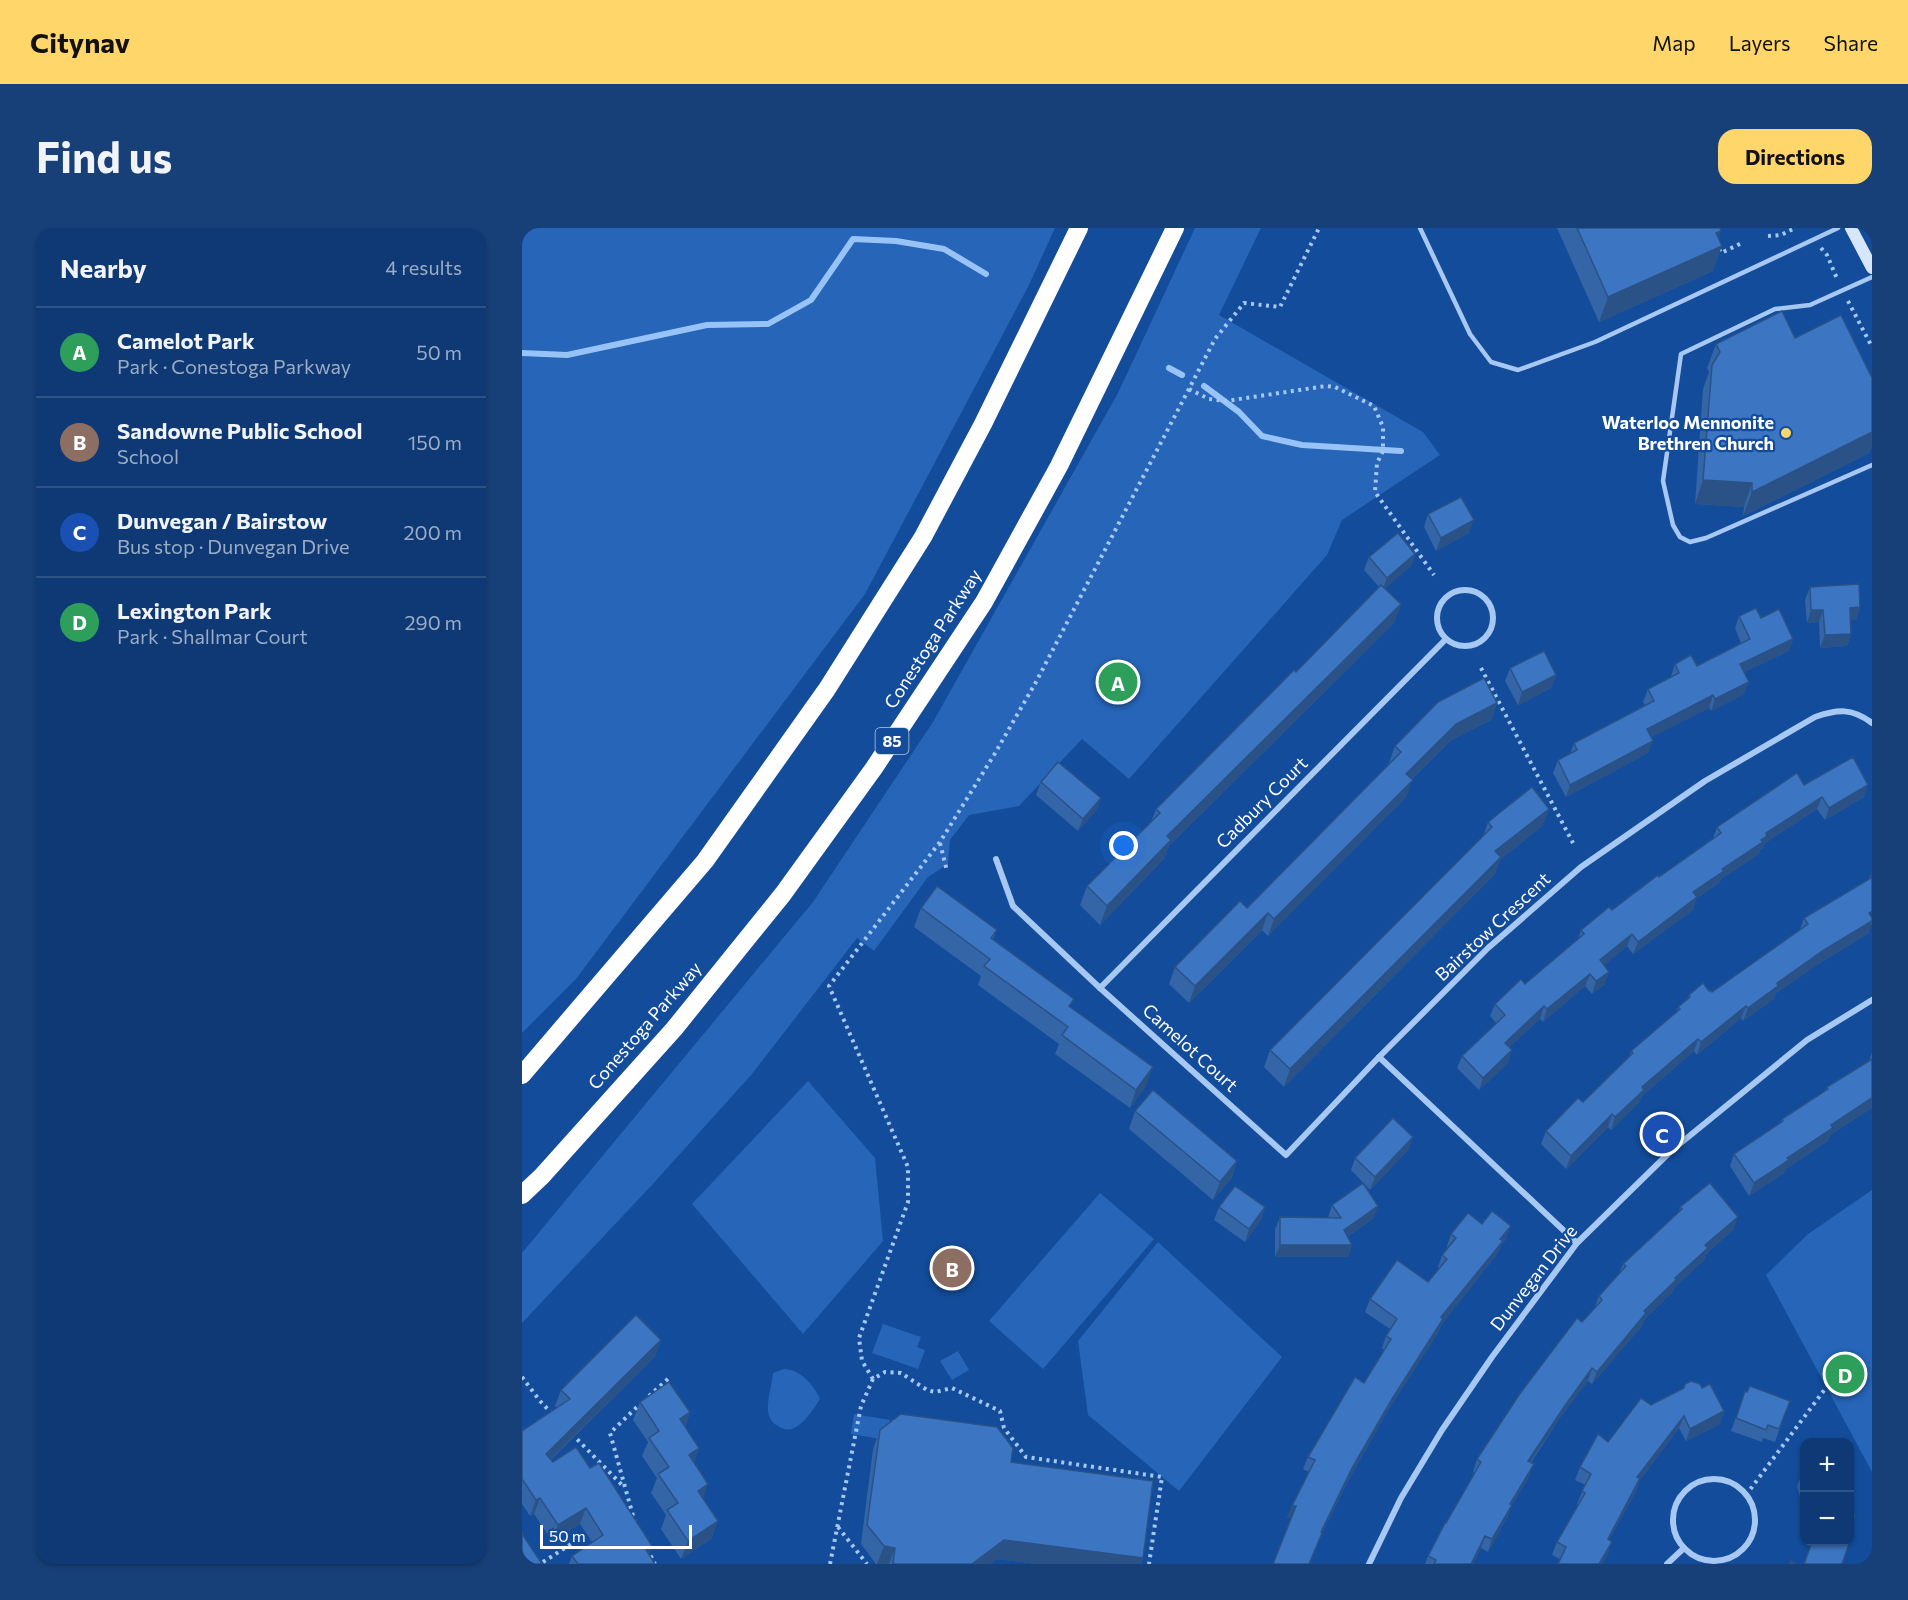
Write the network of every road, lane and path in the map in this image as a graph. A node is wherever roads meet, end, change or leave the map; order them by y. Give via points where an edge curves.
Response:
1 (1079, 228) edge
2 (1176, 228) edge
3 (1319, 228) edge
4 (1420, 228) edge
5 (1795, 228) edge
6 (1838, 228) edge
7 (1851, 228) edge
8 (1768, 236) dead end
9 (1715, 241) edge
10 (1744, 242) dead end
11 (1872, 268) edge
12 (1872, 277) edge
13 (1189, 389) junction
14 (1872, 465) edge
15 (1434, 575) dead end
16 (1446, 639) junction
17 (1481, 668) dead end
18 (1872, 723) edge
19 (940, 842) junction
20 (1573, 843) dead end
21 (996, 859) dead end
22 (947, 871) dead end
23 (1100, 988) junction
24 (1872, 1000) edge
25 (1379, 1057) junction
26 (522, 1076) edge
27 (522, 1195) edge
28 (1577, 1243) junction
29 (1837, 1373) dead end
30 (522, 1377) edge
31 (670, 1377) dead end
32 (873, 1379) junction
33 (555, 1417) edge
34 (571, 1433) edge
35 (626, 1488) junction
36 (1746, 1495) junction
37 (630, 1506) junction
38 (621, 1512) edge
39 (636, 1525) edge
40 (838, 1526) junction
41 (591, 1531) edge
42 (645, 1545) edge
43 (1684, 1548) junction
44 (543, 1562) edge
45 (655, 1564) edge
46 (830, 1564) edge
47 (867, 1564) edge
48 (1149, 1564) edge
49 (1370, 1564) edge
50 (1667, 1564) edge

1 - 26 highway via 984,424 923,537 827,689 705,861
2 - 27 highway, Conestoga Parkway / 85 via 1059,466 984,603 874,768 783,894 674,1029
3 - 13 path via 1280,307 1244,303 1215,339
4 - 6 lane via 1470,334 1491,362 1518,370 1595,342
5 - 8 path
7 - 11 main road
9 - 10 path via 1721,253
12 - 14 lane via 1810,305 1775,309 1681,354 1663,481 1673,525 1680,537 1690,542
13 - 15 path via 1209,399 1226,401 1326,386 1374,406 1383,427 1375,492
13 - 19 path via 1036,682
16 - 16 street via 1437,616 1443,601 1466,591 1483,597 1492,620 1486,636 1462,646
16 - 23 street, Cadbury Court
17 - 20 path
18 - 25 street, Bairstow Crescent via 1862,716 1834,710 1815,717 1705,781 1581,867 1488,948
19 - 22 path
19 - 32 path via 829,986 908,1167 908,1202 859,1338 862,1361
21 - 23 street, Camelot Court via 1013,906
23 - 25 street, Camelot Court via 1286,1155
24 - 28 street, Dunvegan Drive via 1807,1040 1671,1151
25 - 28 street
28 - 49 street, Dunvegan Drive via 1443,1430 1401,1498
29 - 36 path
30 - 33 path
31 - 35 path via 610,1433
32 - 40 path via 861,1406
32 - 48 path via 885,1372 901,1373 927,1390 952,1388 999,1410 1004,1428 1026,1457 1162,1477
34 - 35 path
35 - 37 path
36 - 43 street via 1755,1516 1754,1530 1738,1554 1711,1561
36 - 43 street via 1718,1479 1693,1485 1677,1503 1673,1517 1675,1532
37 - 38 path
37 - 39 path
40 - 46 path
40 - 47 path
41 - 44 path
42 - 45 path
43 - 50 street

